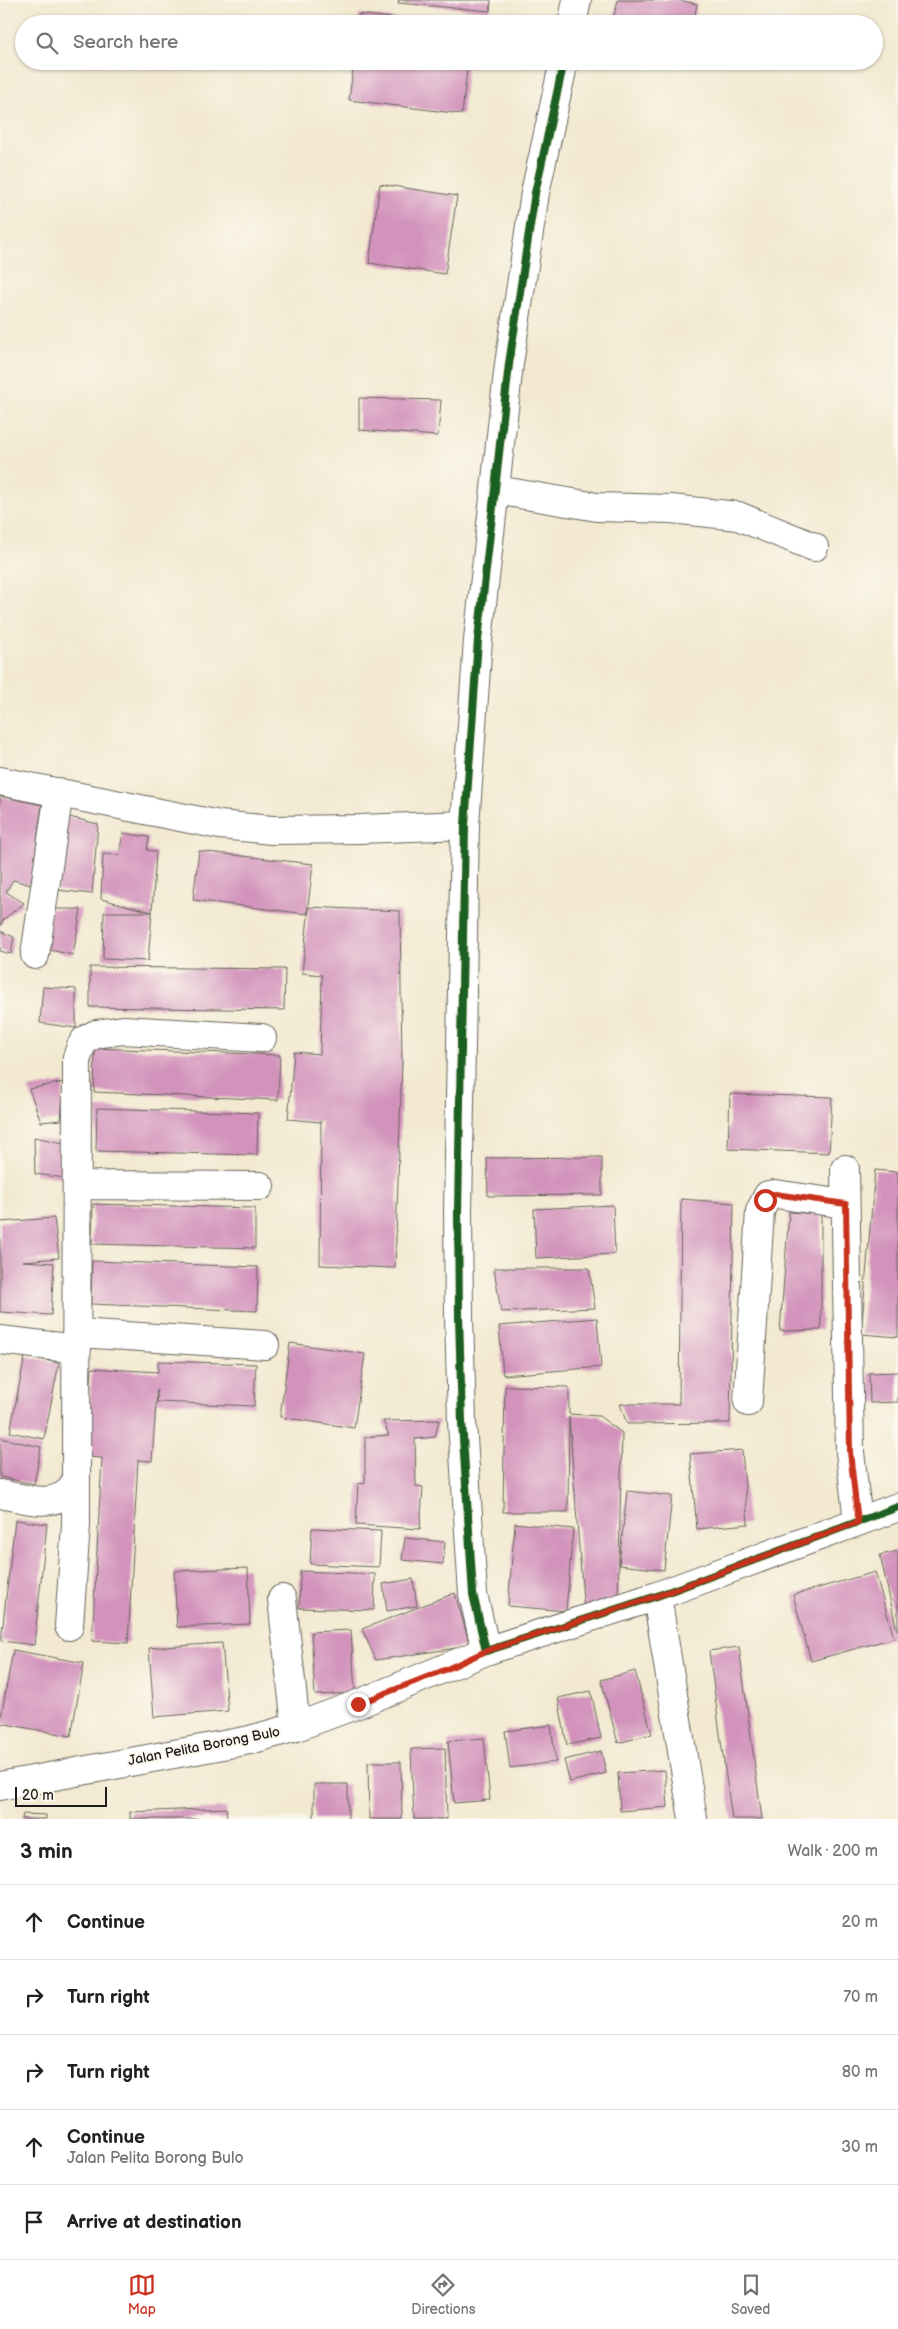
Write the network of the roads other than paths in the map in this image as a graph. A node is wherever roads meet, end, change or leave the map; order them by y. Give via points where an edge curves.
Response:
1 (577, 0) edge
2 (574, 15) edge
3 (562, 70) edge
4 (496, 490) junction
5 (814, 547) dead end
6 (0, 781) edge
7 (59, 792) junction
8 (465, 825) junction
9 (35, 955) dead end
10 (262, 1038) dead end
11 (845, 1169) dead end
12 (77, 1185) junction
13 (260, 1186) dead end
14 (846, 1204) junction
15 (0, 1340) edge
16 (77, 1341) junction
17 (265, 1345) dead end
18 (748, 1402) dead end
19 (76, 1479) junction
20 (0, 1494) edge
21 (898, 1507) edge
22 (858, 1522) junction
23 (657, 1596) junction
24 (282, 1599) dead end
25 (69, 1626) dead end
26 (486, 1651) junction
27 (296, 1727) junction
28 (0, 1786) edge
29 (693, 1819) edge

1 - 2 street
3 - 4 street via 535,194 510,364
4 - 5 street via 597,507 671,509 738,516
4 - 8 street via 478,640
6 - 7 street
7 - 8 street via 220,825 272,830
7 - 9 street
8 - 26 street via 459,1316 473,1594
10 - 12 street via 123,1030 96,1034 85,1040 77,1058
11 - 14 street
12 - 13 street
12 - 16 street
14 - 18 street via 775,1194 768,1195 765,1200 760,1211
14 - 22 street via 850,1452
15 - 16 street
16 - 17 street
16 - 19 street
19 - 20 street via 66,1496 50,1501
19 - 25 street
21 - 22 street, Jalan Pelita Borong Bulo
22 - 23 street, Jalan Pelita Borong Bulo
23 - 26 street, Jalan Pelita Borong Bulo
23 - 29 street
24 - 27 street
26 - 27 street, Jalan Pelita Borong Bulo
27 - 28 street, Jalan Pelita Borong Bulo via 250,1740

